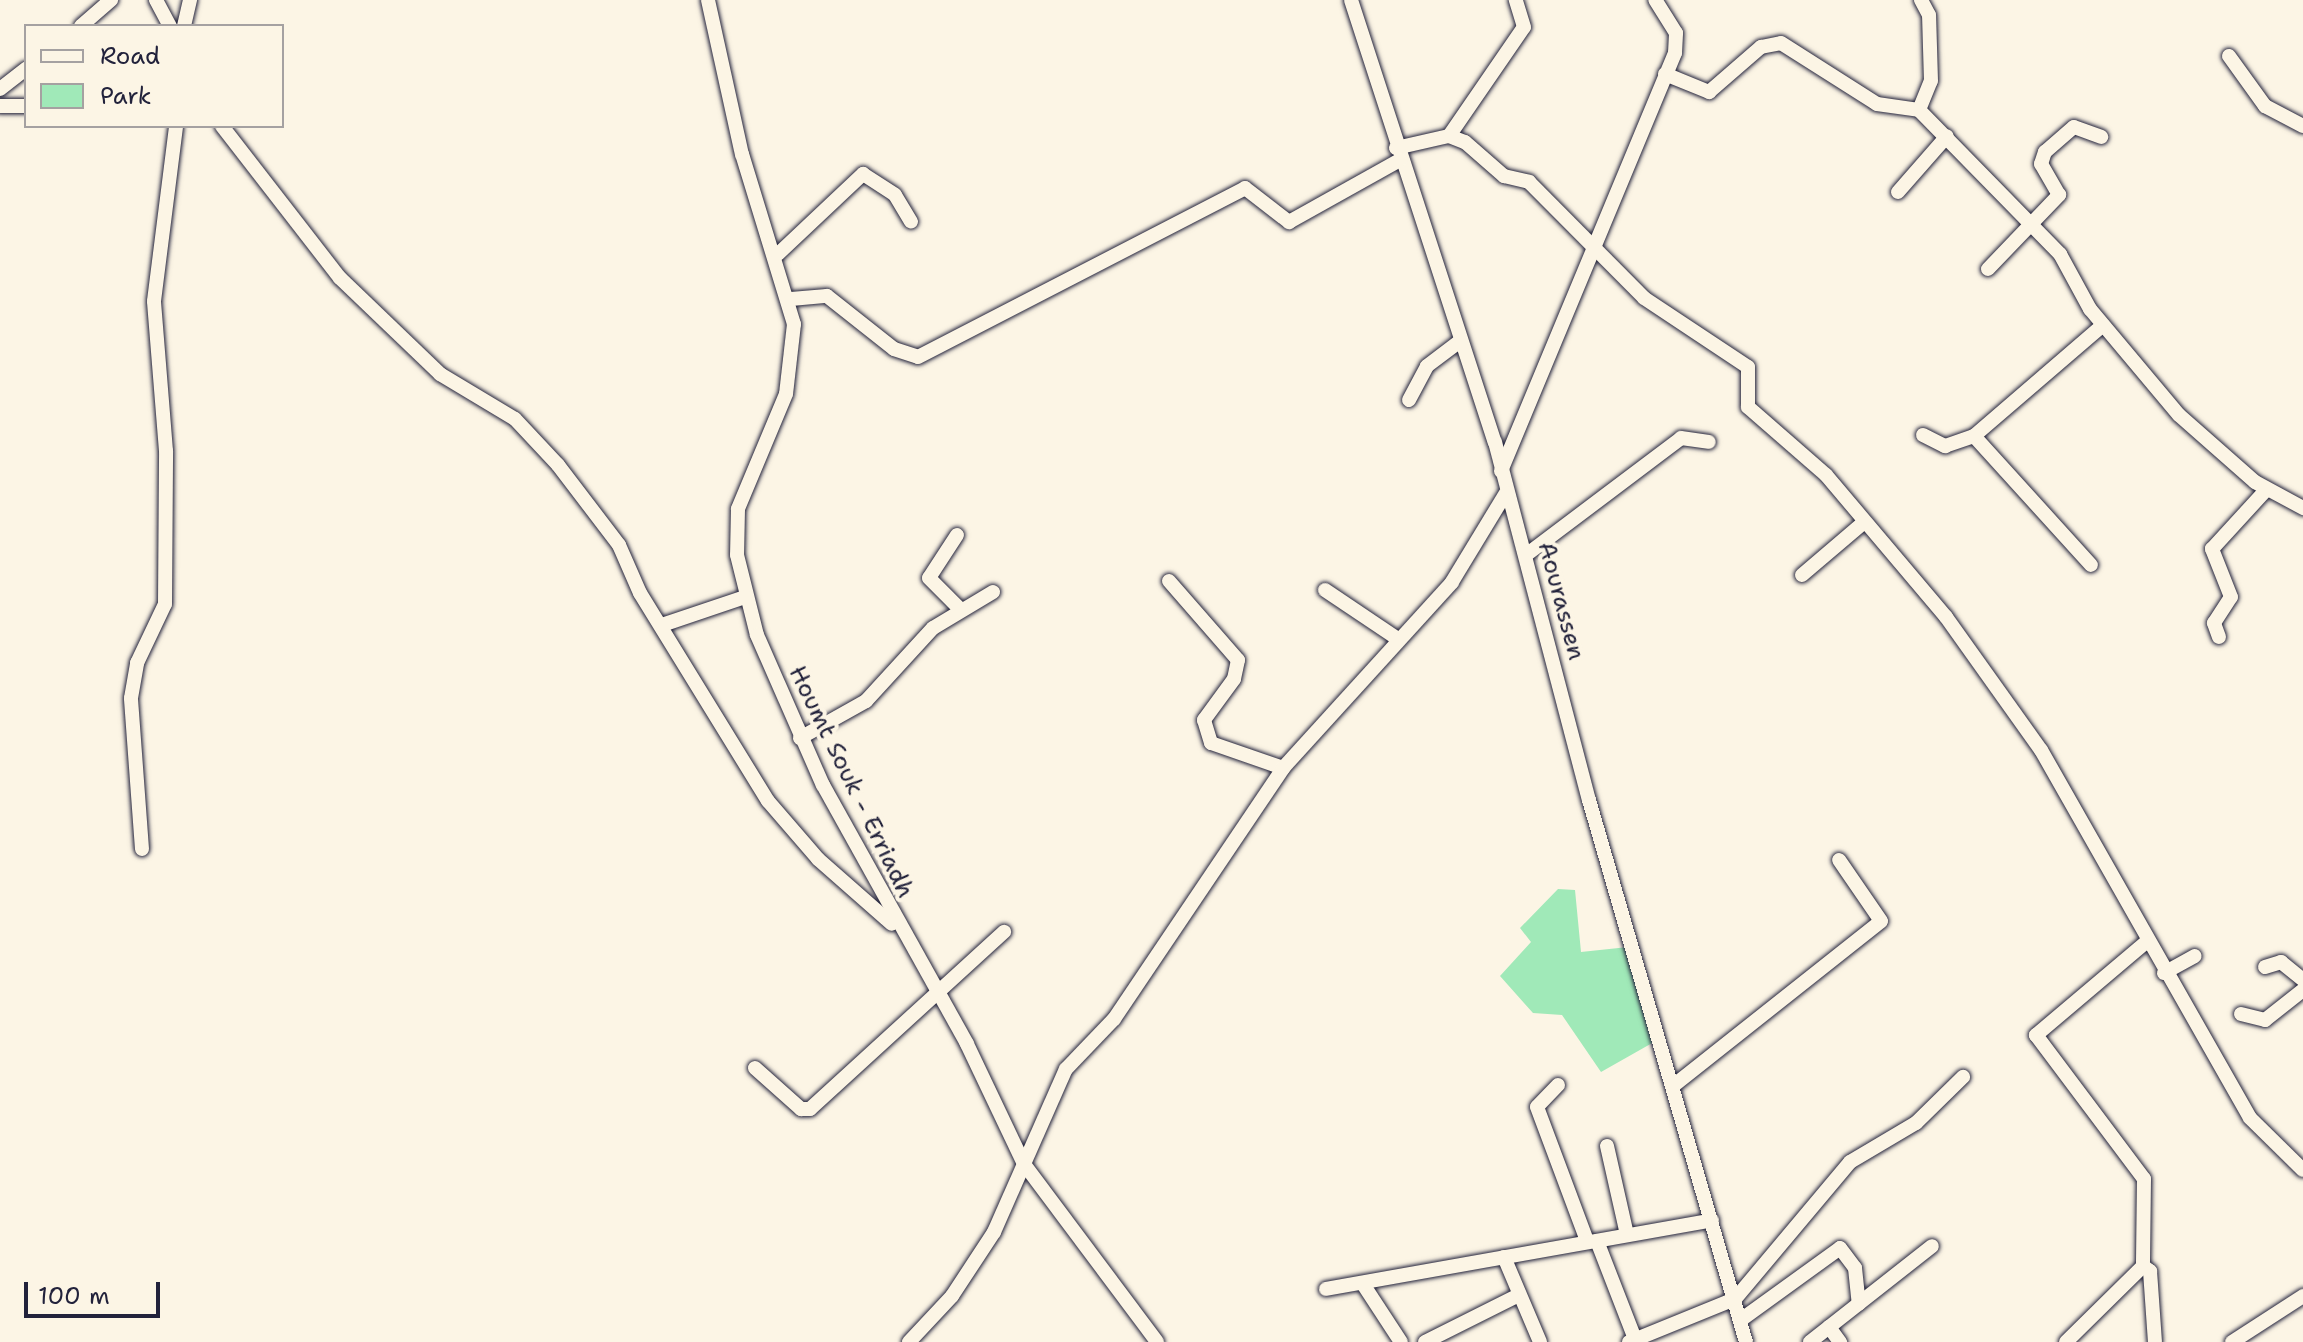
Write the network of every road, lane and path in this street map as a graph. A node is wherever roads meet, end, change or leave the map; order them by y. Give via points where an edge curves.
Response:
1 (111, 0) edge
2 (156, 0) edge
3 (190, 0) edge
4 (708, 0) edge
5 (1351, 0) edge
6 (1516, 0) edge
7 (1655, 0) edge
8 (1921, 0) edge
9 (83, 24) edge
10 (169, 24) edge
11 (184, 24) edge
12 (2229, 56) dead end
13 (24, 71) edge
14 (1665, 74) junction
15 (0, 89) edge
16 (0, 106) edge
17 (24, 106) edge
18 (1919, 110) junction
19 (2303, 126) edge
20 (176, 128) edge
21 (224, 128) edge
22 (1449, 136) junction
23 (1947, 136) junction
24 (2101, 137) dead end
25 (1398, 154) junction
26 (1898, 192) dead end
27 (911, 222) dead end
28 (2031, 222) junction
29 (1591, 246) junction
30 (778, 254) junction
31 (1988, 269) dead end
32 (791, 299) junction
33 (2103, 325) junction
34 (1459, 342) junction
35 (1409, 400) dead end
36 (1923, 435) dead end
37 (1974, 436) junction
38 (1709, 442) dead end
39 (1501, 472) junction
40 (1506, 493) junction
41 (2271, 493) junction
42 (2303, 508) edge
43 (2303, 520) edge
44 (1863, 523) junction
45 (957, 535) dead end
46 (1526, 555) junction
47 (2091, 565) dead end
48 (1802, 575) dead end
49 (1169, 581) dead end
50 (1325, 590) dead end
51 (993, 592) dead end
52 (745, 597) junction
53 (959, 608) junction
54 (662, 625) junction
55 (1395, 637) junction
56 (2219, 637) dead end
57 (800, 738) junction
58 (1283, 768) junction
59 (142, 849) dead end
60 (1839, 860) dead end
61 (899, 929) junction
62 (1004, 932) dead end
63 (2145, 943) junction
64 (2195, 956) dead end
65 (2265, 967) dead end
66 (2164, 973) junction
67 (2303, 980) edge
68 (2303, 990) edge
69 (938, 999) junction
70 (2241, 1014) dead end
71 (755, 1068) dead end
72 (1963, 1077) dead end
73 (1558, 1085) dead end
74 (1673, 1086) junction
75 (1607, 1146) dead end
76 (1024, 1164) junction
77 (2303, 1170) edge
78 (1712, 1220) junction
79 (1627, 1235) junction
80 (1592, 1241) junction
81 (1932, 1246) dead end
82 (1504, 1257) junction
83 (2143, 1266) junction
84 (1363, 1284) junction
85 (1326, 1289) dead end
86 (1519, 1295) junction
87 (2303, 1296) edge
88 (1735, 1299) junction
89 (1859, 1304) junction
90 (1742, 1319) junction
91 (1829, 1327) junction
92 (913, 1341) edge
93 (1632, 1341) edge
94 (1157, 1342) edge
95 (1401, 1342) edge
96 (1425, 1342) edge
97 (1540, 1342) edge
98 (1746, 1342) edge
99 (1810, 1342) edge
100 (1840, 1342) edge
101 (2066, 1342) edge
102 (2155, 1342) edge
103 (2232, 1342) edge

1 - 9 street
2 - 10 street
3 - 11 street
4 - 30 street, Houmt Souk - Erriadh via 742,154
5 - 25 street, Aourassen
6 - 22 street via 1524,27
7 - 14 street via 1676,33
8 - 18 street via 1929,15 1931,81
12 - 19 street via 2265,106
13 - 15 street
14 - 18 street via 1709,92 1761,47 1781,43 1877,104
14 - 29 street
16 - 17 street
18 - 23 street
20 - 59 street via 154,301 166,427 165,604 131,689
21 - 54 street via 348,286 440,374 527,430 619,545
22 - 25 street
22 - 29 street via 1504,176 1529,182
23 - 26 street
23 - 28 street
24 - 28 street via 2074,127 2045,152 2041,164 2059,195
25 - 32 street via 1289,222 1245,188 918,357 894,349 827,296
25 - 34 street, Aourassen
27 - 30 street via 895,195 863,174
28 - 31 street
28 - 33 street via 2060,254
29 - 39 street
29 - 44 street via 1644,298 1748,367 1748,407 1812,461
30 - 32 street, Houmt Souk - Erriadh
32 - 52 street, Houmt Souk - Erriadh via 789,382 738,509
33 - 37 street
33 - 41 street via 2200,437
34 - 35 street via 1427,366
34 - 39 street, Aourassen
36 - 37 street via 1945,446
37 - 47 street
38 - 46 street via 1681,438
39 - 40 street, Aourassen
40 - 46 street, Aourassen
40 - 55 street via 1452,582
41 - 42 street
41 - 43 street
41 - 56 street via 2212,549 2231,597 2214,623
44 - 48 street
44 - 63 street via 1946,617 2041,750
45 - 53 street via 929,578
46 - 74 street, Aourassen
49 - 58 street via 1238,660 1234,679 1204,720 1211,743
50 - 55 street
51 - 53 street
52 - 54 street
52 - 57 street, Houmt Souk - Erriadh
53 - 57 street via 866,701
54 - 61 street via 768,801 818,859
55 - 58 street
57 - 61 street, Houmt Souk - Erriadh
58 - 76 street via 1114,1019 1066,1069
60 - 74 street via 1881,921
61 - 69 street, Houmt Souk - Erriadh
62 - 69 street
63 - 66 street
63 - 83 street via 2036,1035 2144,1179
64 - 66 street
65 - 67 street via 2281,962
66 - 77 street via 2250,1118
68 - 70 street via 2265,1020
69 - 71 street via 909,1012 806,1110
69 - 76 street, Houmt Souk - Erriadh
72 - 88 street via 1916,1123 1850,1162
73 - 80 street via 1537,1107
74 - 78 street, Aourassen
75 - 79 street
76 - 92 street via 967,1276
76 - 94 street, Houmt Souk - Erriadh
78 - 79 street
78 - 88 street, Aourassen
79 - 80 street
80 - 82 street
80 - 93 street
81 - 89 street
82 - 84 street
82 - 86 street
83 - 101 street
83 - 102 street via 2150,1271
84 - 85 street
84 - 95 street
86 - 96 street
86 - 97 street
87 - 103 street
88 - 90 street, Aourassen
88 - 93 street
89 - 90 street via 1855,1268 1840,1248
89 - 91 street
90 - 98 street, Aourassen
91 - 99 street
91 - 100 street

